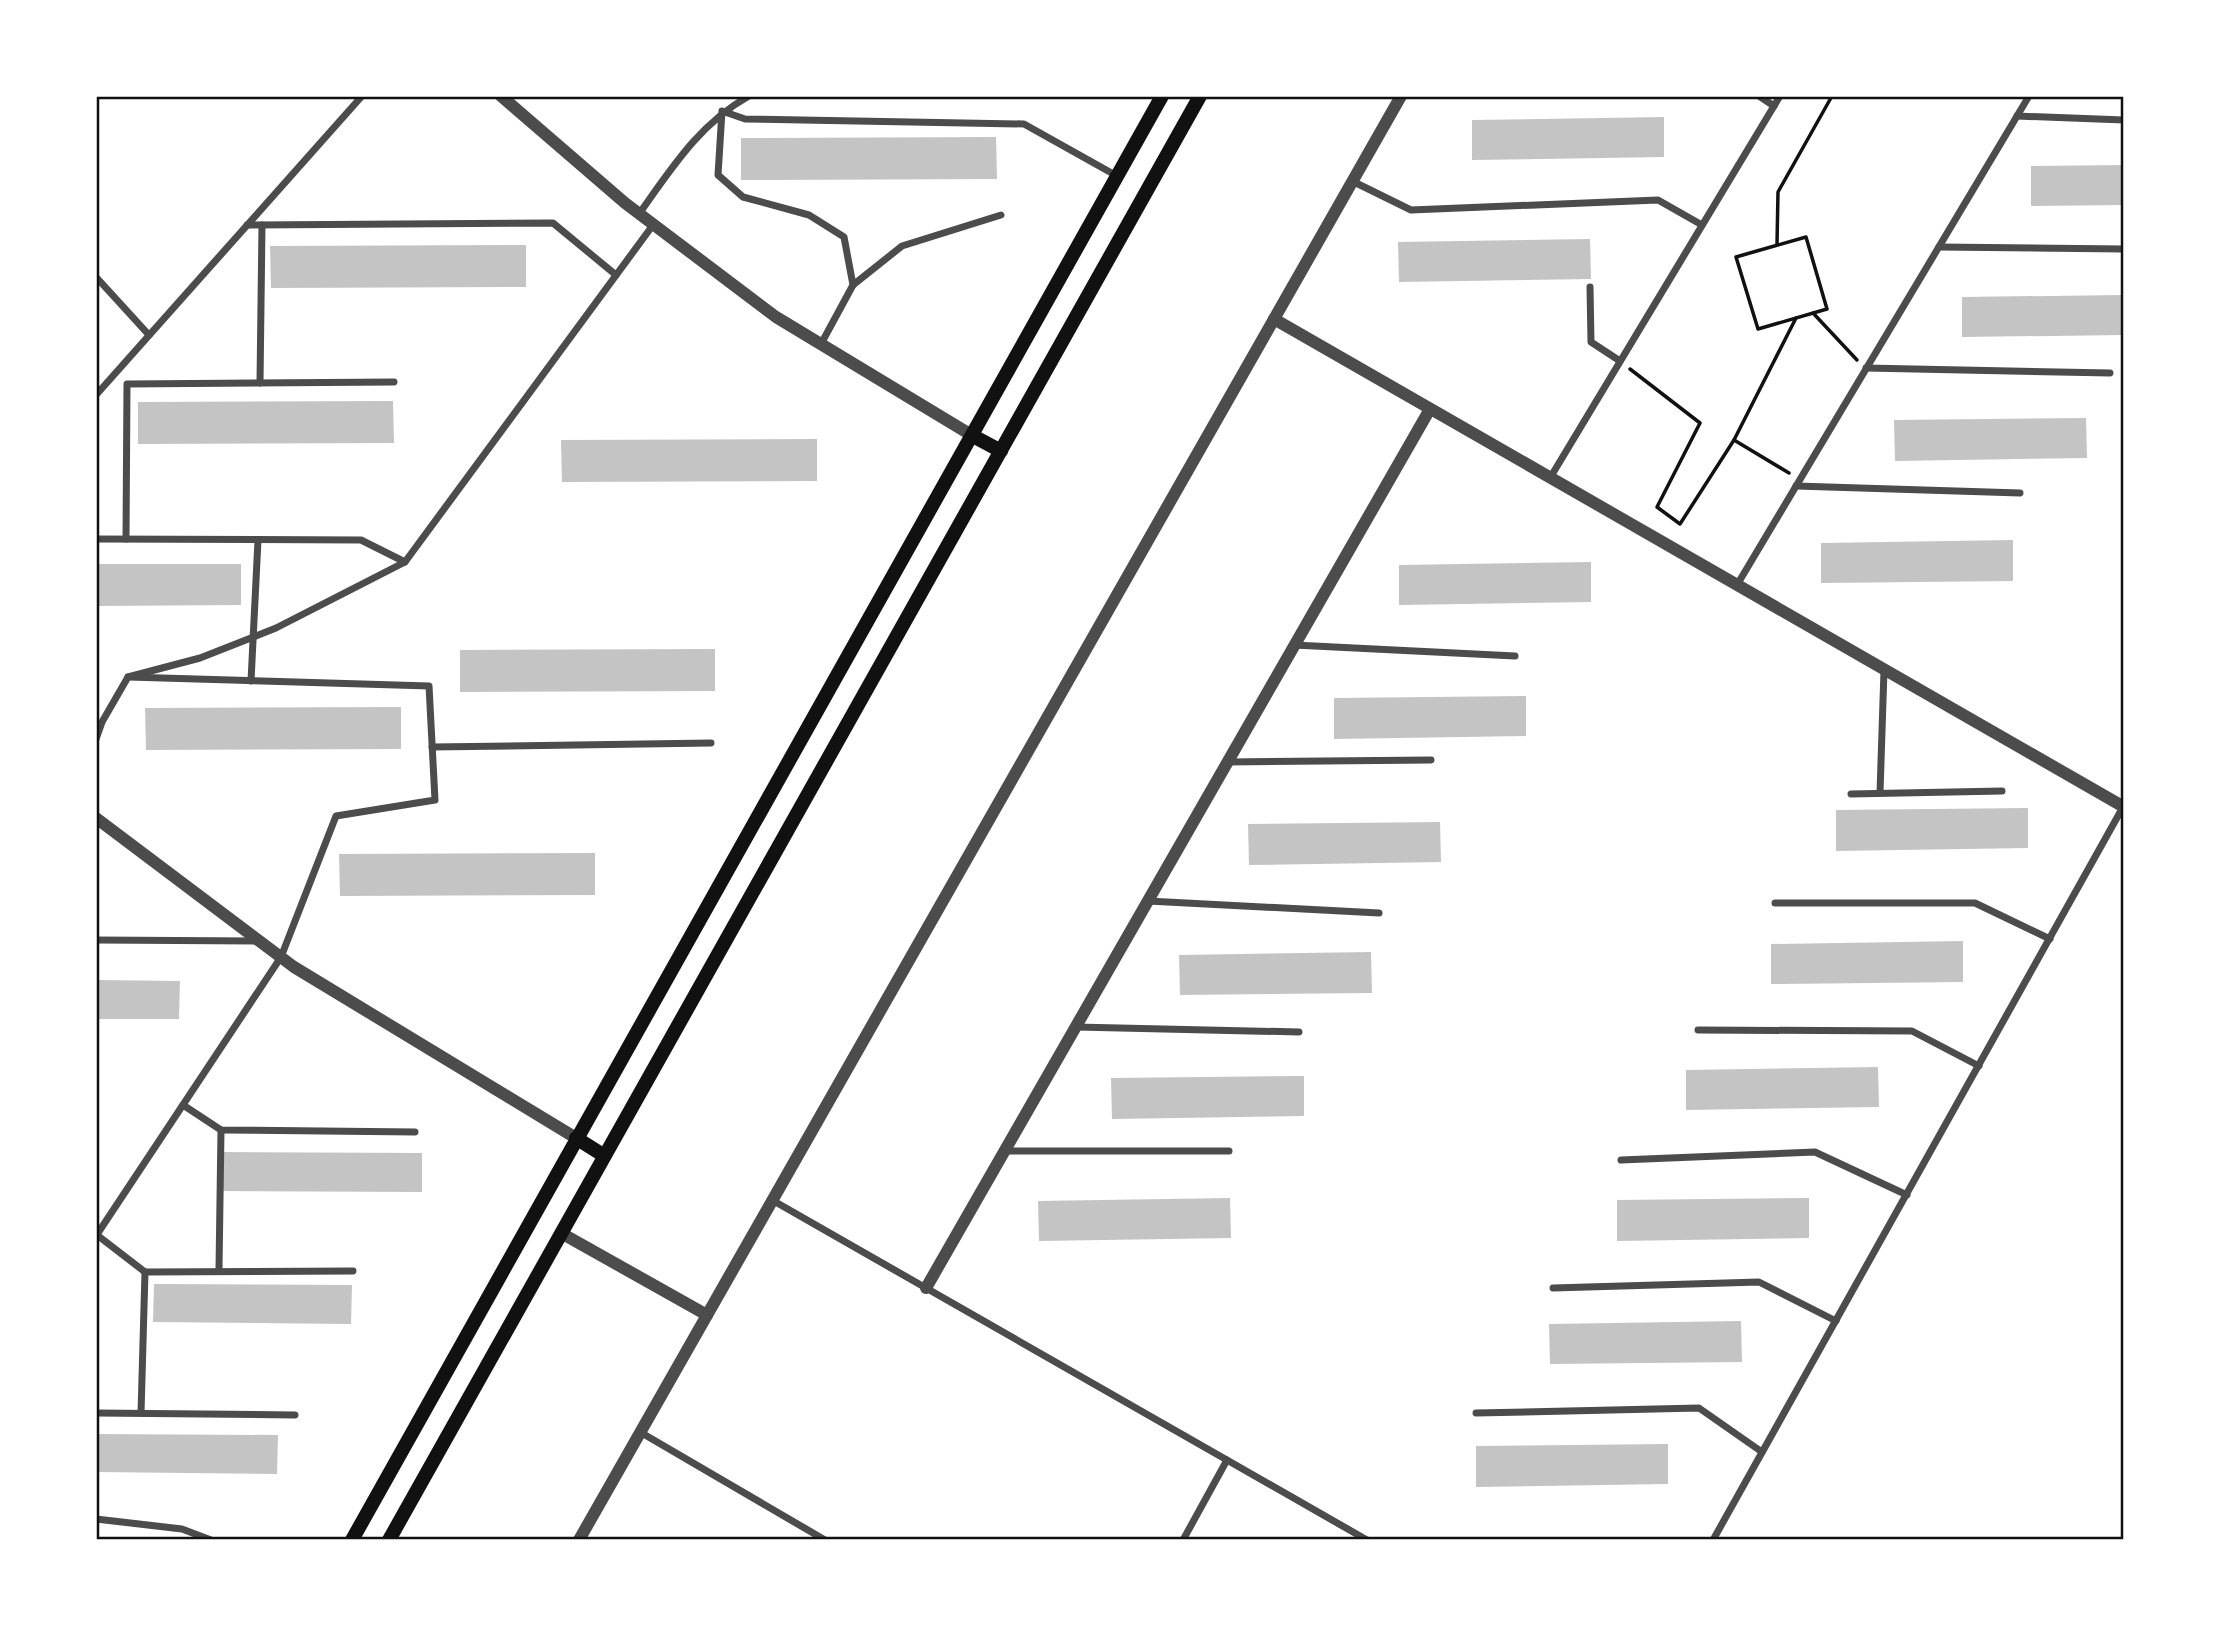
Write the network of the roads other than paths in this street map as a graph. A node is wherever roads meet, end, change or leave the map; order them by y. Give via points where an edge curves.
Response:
1 (362, 96) edge
2 (501, 96) edge
3 (749, 96) edge
4 (1162, 96) edge
5 (1200, 96) edge
6 (1401, 96) edge
7 (1759, 96) edge
8 (1780, 96) edge
9 (2029, 96) edge
10 (1774, 106) junction
11 (722, 111) junction
12 (2017, 116) junction
13 (2124, 120) edge
14 (1117, 176) junction
15 (1352, 181) junction
16 (639, 214) junction
17 (1000, 215) dead end
18 (247, 225) junction
19 (262, 225) junction
20 (653, 225) junction
21 (1702, 225) junction
22 (1939, 247) junction
23 (2124, 249) edge
24 (616, 275) junction
25 (96, 276) edge
26 (853, 285) junction
27 (1590, 287) dead end
28 (1274, 319) junction
29 (149, 335) junction
30 (821, 344) junction
31 (1620, 361) junction
32 (1866, 368) junction
33 (2110, 373) dead end
34 (394, 382) dead end
35 (260, 383) junction
36 (96, 394) edge
37 (1430, 409) junction
38 (973, 436) junction
39 (1001, 452) junction
40 (1550, 478) junction
41 (1798, 483) junction
42 (2020, 493) dead end
43 (96, 539) edge
44 (126, 539) junction
45 (258, 540) junction
46 (405, 562) junction
47 (1737, 585) junction
48 (253, 636) junction
49 (1294, 645) junction
50 (1515, 656) dead end
51 (1884, 670) junction
52 (128, 677) junction
53 (251, 681) junction
54 (96, 739) edge
55 (711, 743) dead end
56 (432, 747) junction
57 (1431, 760) dead end
58 (1227, 762) junction
59 (2002, 791) dead end
60 (1880, 793) junction
61 (1851, 794) dead end
62 (2124, 807) edge
63 (96, 818) edge
64 (1148, 901) junction
65 (1775, 903) dead end
66 (1379, 913) dead end
67 (2050, 939) junction
68 (96, 940) edge
69 (259, 941) junction
70 (281, 957) junction
71 (1075, 1027) junction
72 (1698, 1030) dead end
73 (1299, 1032) dead end
74 (1979, 1066) junction
75 (183, 1105) junction
76 (221, 1130) junction
77 (415, 1132) dead end
78 (576, 1138) junction
79 (1004, 1151) junction
80 (1229, 1151) dead end
81 (603, 1155) junction
82 (1621, 1160) dead end
83 (1907, 1195) junction
84 (772, 1200) junction
85 (561, 1233) junction
86 (97, 1236) edge
87 (219, 1269) junction
88 (353, 1271) dead end
89 (145, 1272) junction
90 (926, 1288) junction
91 (1553, 1288) dead end
92 (707, 1315) junction
93 (1836, 1321) junction
94 (96, 1413) edge
95 (141, 1413) junction
96 (1476, 1413) dead end
97 (295, 1415) dead end
98 (640, 1433) junction
99 (1762, 1452) junction
100 (1227, 1460) junction
101 (96, 1519) edge
102 (211, 1540) edge
103 (352, 1540) edge
104 (389, 1540) edge
105 (579, 1540) edge
106 (825, 1540) edge
107 (1183, 1540) edge
108 (1367, 1540) edge
109 (1713, 1540) edge

1 - 18 street
2 - 16 street
3 - 11 street
4 - 14 main road
5 - 39 main road
6 - 15 street
7 - 10 street
8 - 10 street
9 - 12 street
10 - 21 street
11 - 14 street via 745,119 1024,124
11 - 16 street via 679,157
11 - 26 street via 718,175 743,198 809,215 844,237
12 - 13 street
12 - 22 street
14 - 38 main road
15 - 21 street via 1411,210 1658,201
15 - 28 street
16 - 20 street
17 - 26 street via 902,246
18 - 19 street
18 - 29 street
19 - 24 street via 553,223
19 - 35 street
20 - 24 street
20 - 30 street via 776,317
21 - 31 street
22 - 23 street
22 - 32 street
24 - 46 street
25 - 29 street
26 - 30 street
27 - 31 street via 1591,342
28 - 37 street
28 - 84 street
29 - 36 street
30 - 38 street
31 - 40 street
32 - 33 street
32 - 41 street
34 - 35 street
35 - 44 street via 127,384
37 - 40 street
37 - 49 street
38 - 39 main road
38 - 78 main road
39 - 81 main road
40 - 47 street
41 - 42 street
41 - 47 street
43 - 44 street
44 - 45 street
45 - 46 street via 360,540
45 - 48 street
46 - 48 street
47 - 51 street
48 - 52 street via 200,658
48 - 53 street
49 - 50 street
49 - 58 street
51 - 60 street
51 - 62 street
52 - 53 street
52 - 54 street
53 - 56 street via 429,686
55 - 56 street
56 - 70 street via 435,800 335,816
57 - 58 street
58 - 64 street
59 - 60 street
60 - 61 street
62 - 67 street
63 - 69 street
64 - 66 street
64 - 71 street
65 - 67 street via 1975,903
67 - 74 street
68 - 69 street
69 - 70 street
70 - 75 street
70 - 78 street
71 - 73 street
71 - 79 street
72 - 74 street via 1912,1031
74 - 83 street
75 - 76 street
75 - 86 street
76 - 77 street
76 - 87 street
78 - 81 main road
78 - 103 main road
79 - 80 street
79 - 90 street
81 - 85 main road
82 - 83 street via 1815,1152
83 - 93 street
84 - 90 street
84 - 92 street
85 - 92 street
85 - 104 main road
86 - 89 street
87 - 88 street
87 - 89 street
89 - 95 street
90 - 100 street
91 - 93 street via 1759,1282
92 - 98 street
93 - 99 street
94 - 95 street
95 - 97 street
96 - 99 street via 1699,1408
98 - 105 street
98 - 106 street
99 - 109 street
100 - 107 street
100 - 108 street
101 - 102 street via 182,1530

